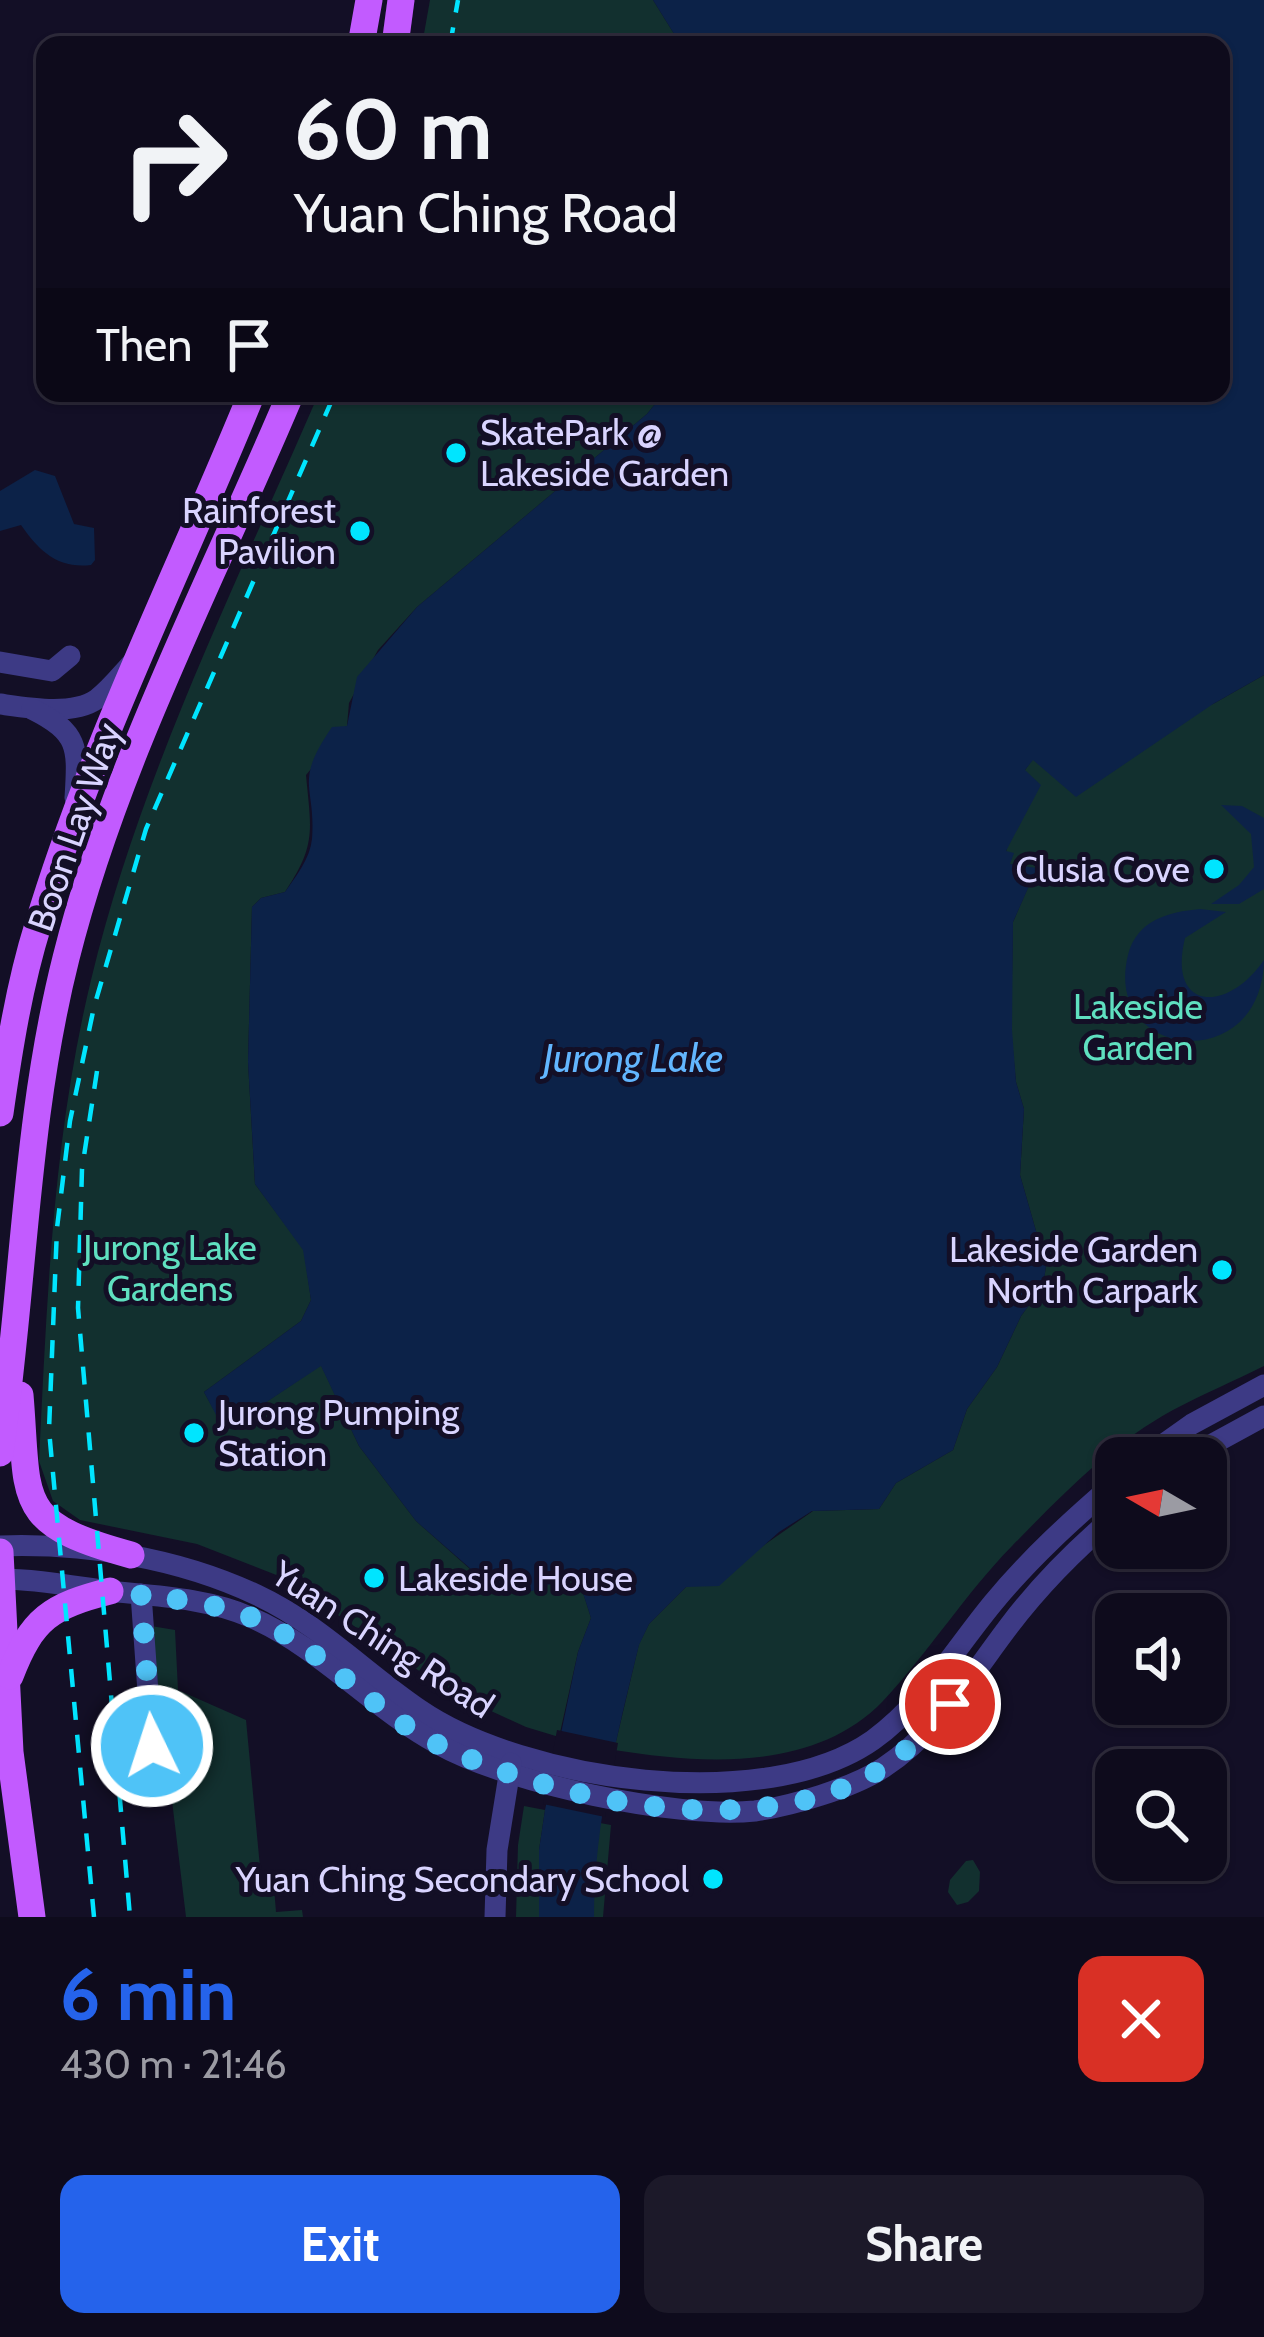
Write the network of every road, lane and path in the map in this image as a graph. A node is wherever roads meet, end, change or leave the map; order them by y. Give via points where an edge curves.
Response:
1 (369, 0) edge
2 (401, 0) edge
3 (363, 36) edge
4 (396, 36) edge
5 (248, 402) edge
6 (286, 402) edge
7 (278, 423) junction
8 (232, 442) junction
9 (70, 656) dead end
10 (137, 658) junction
11 (0, 662) edge
12 (0, 704) edge
13 (32, 709) junction
14 (74, 817) junction
15 (0, 1113) edge
16 (16, 1342) junction
17 (1264, 1384) edge
18 (1264, 1416) edge
19 (1176, 1435) joint
20 (1173, 1437) edge
21 (1226, 1437) edge
22 (0, 1453) edge
23 (1095, 1501) edge
24 (1095, 1534) edge
25 (0, 1549) edge
26 (131, 1555) junction
27 (1, 1579) edge
28 (110, 1591) junction
29 (141, 1594) junction
30 (5, 1691) junction
31 (510, 1764) junction
32 (610, 1787) junction
33 (155, 1790) dead end
34 (32, 1917) edge
35 (495, 1917) edge

1 - 3 main road
2 - 4 main road
5 - 8 main road, Boon Lay Way
6 - 7 main road, Boon Lay Way
7 - 8 main road via 266,408
7 - 16 main road, Boon Lay Way via 90,872 38,1089
8 - 10 main road, Boon Lay Way
9 - 11 street via 52,671
10 - 13 street via 95,701
10 - 14 main road, Boon Lay Way
12 - 13 street
13 - 14 street via 61,724 77,752
14 - 15 main road, Boon Lay Way via 26,969
16 - 22 main road, Boon Lay Way
16 - 26 main road via 22,1462 35,1508 66,1532
17 - 19 street
18 - 21 street
19 - 20 street
23 - 32 street, Yuan Ching Road via 1027,1563 921,1695 870,1742 755,1779
24 - 32 street, Yuan Ching Road via 1025,1606 929,1728 867,1777 756,1810 701,1810
25 - 26 street, Yuan Ching Road
25 - 27 main road
26 - 31 street, Yuan Ching Road via 260,1597
27 - 28 street, Yuan Ching Road
27 - 30 main road
28 - 29 street, Yuan Ching Road
28 - 30 main road via 40,1619
29 - 31 street, Yuan Ching Road via 251,1617 442,1747
29 - 33 street
30 - 34 main road
31 - 32 street, Yuan Ching Road
31 - 35 street

